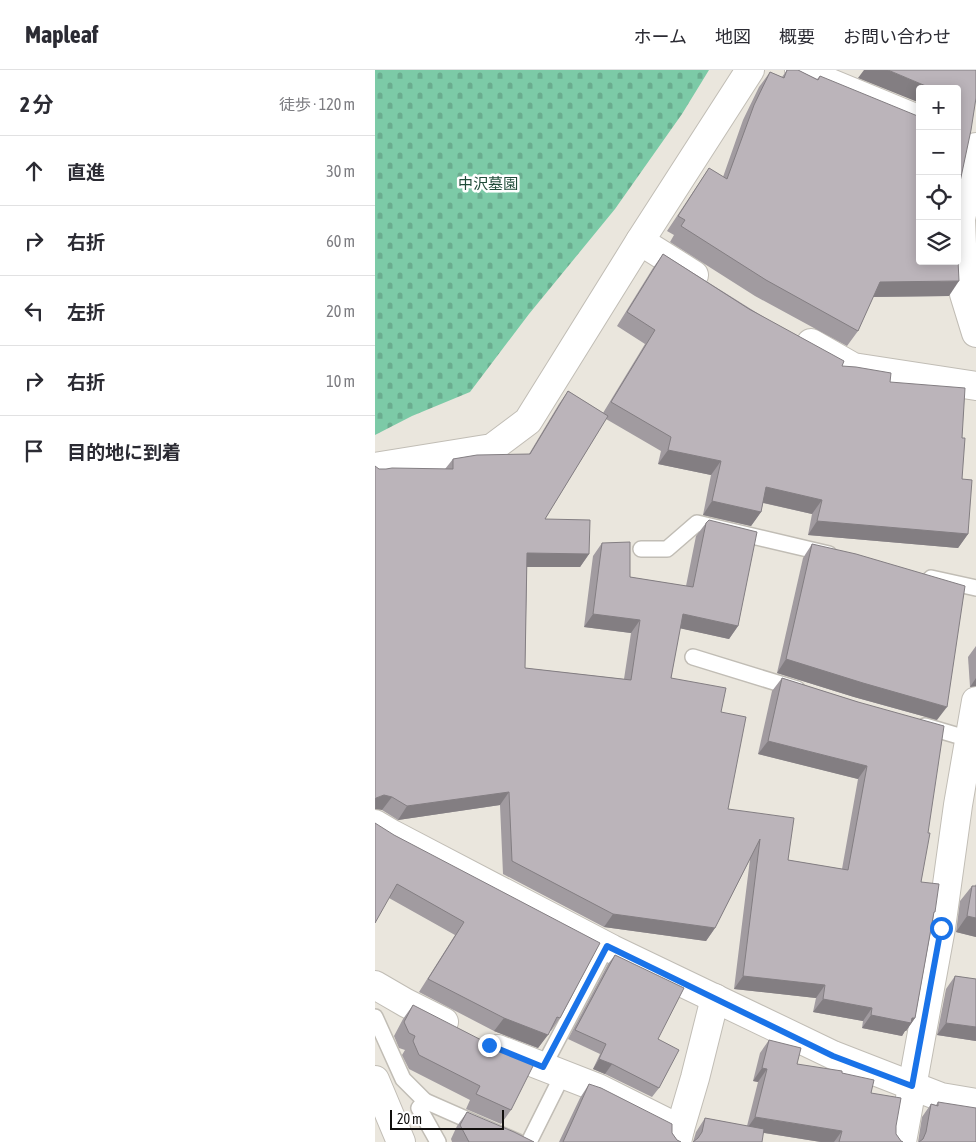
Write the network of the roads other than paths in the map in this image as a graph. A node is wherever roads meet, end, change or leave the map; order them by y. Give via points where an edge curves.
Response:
1 (751, 70) edge
2 (799, 70) edge
3 (916, 118) edge
4 (961, 138) edge
5 (976, 145) edge
6 (640, 241) junction
7 (715, 288) edge
8 (789, 332) edge
9 (976, 333) edge
10 (976, 386) edge
11 (375, 467) edge
12 (641, 549) dead end
13 (839, 556) edge
14 (913, 574) edge
15 (976, 588) edge
16 (693, 657) dead end
17 (814, 694) edge
18 (976, 701) edge
19 (915, 724) edge
20 (969, 739) junction
21 (375, 824) edge
22 (607, 946) junction
23 (375, 985) edge
24 (715, 998) junction
25 (375, 1017) edge
26 (553, 1071) junction
27 (375, 1080) edge
28 (912, 1086) junction
29 (425, 1101) junction
30 (976, 1102) edge
31 (679, 1136) edge
32 (401, 1142) edge
33 (438, 1142) edge
34 (518, 1142) edge
35 (529, 1142) edge
36 (902, 1142) edge

1 - 6 street
2 - 3 street
4 - 5 street
5 - 9 street via 961,219 964,294
6 - 7 street
6 - 11 street via 528,421 492,448
8 - 10 street via 853,367
12 - 13 lane via 667,549 697,523
14 - 15 lane
16 - 17 lane
18 - 20 street
19 - 20 lane
20 - 28 street via 941,928
21 - 22 street
22 - 24 street
22 - 26 lane
23 - 26 street via 468,1035
24 - 28 street via 833,1056
24 - 31 street
25 - 29 lane via 403,1079
26 - 31 street via 598,1088
26 - 35 lane
27 - 32 street
28 - 30 street via 941,1097
28 - 36 street
29 - 33 lane via 419,1108
29 - 34 lane

